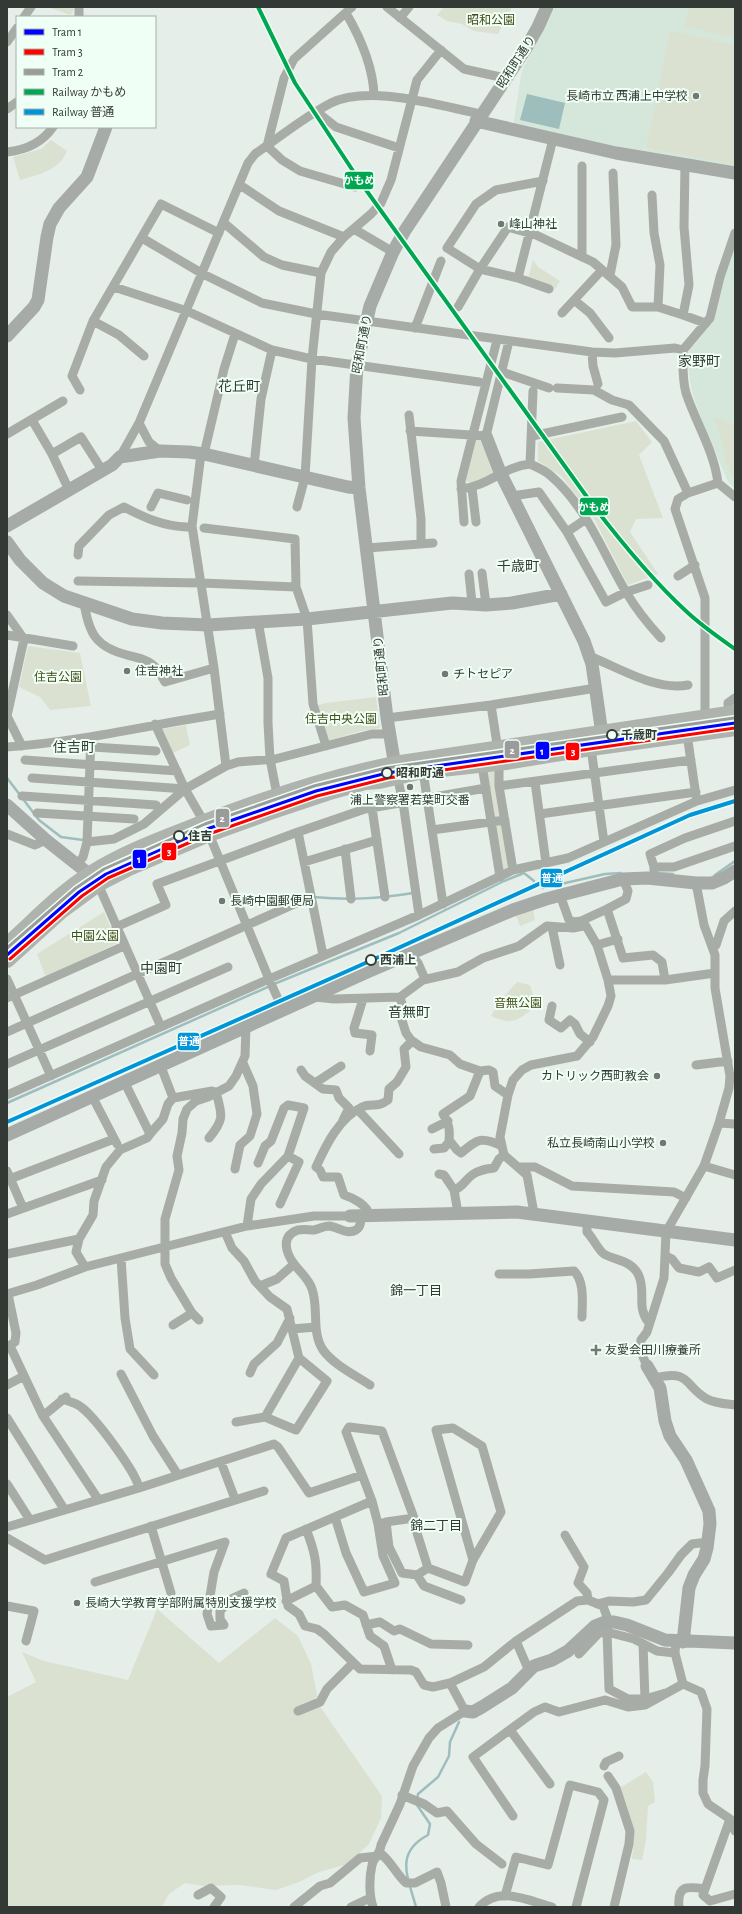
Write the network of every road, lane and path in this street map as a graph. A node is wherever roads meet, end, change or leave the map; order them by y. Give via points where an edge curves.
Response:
1 (31, 7) edge
2 (387, 7) edge
3 (409, 7) edge
4 (546, 7) edge
5 (349, 10) edge
6 (25, 16) edge
7 (400, 18) junction
8 (16, 29) edge
9 (7, 42) edge
10 (441, 50) junction
11 (505, 78) junction
12 (374, 95) junction
13 (411, 100) junction
14 (16, 103) edge
15 (7, 109) edge
16 (316, 112) junction
17 (479, 118) junction
18 (52, 128) edge
19 (106, 128) edge
20 (553, 139) junction
21 (267, 146) junction
22 (399, 148) junction
23 (7, 152) edge
24 (685, 164) junction
25 (582, 166) dead end
26 (613, 173) dead end
27 (735, 173) edge
28 (543, 181) junction
29 (240, 185) junction
30 (354, 187) dead end
31 (652, 195) dead end
32 (224, 222) junction
33 (354, 229) junction
34 (219, 233) junction
35 (530, 233) junction
36 (735, 233) edge
37 (344, 237) junction
38 (142, 238) junction
39 (393, 252) junction
40 (582, 257) junction
41 (441, 261) dead end
42 (480, 269) junction
43 (321, 273) junction
44 (605, 273) junction
45 (203, 274) junction
46 (518, 278) junction
47 (114, 288) junction
48 (549, 289) dead end
49 (574, 300) junction
50 (658, 307) junction
51 (458, 308) dead end
52 (188, 311) junction
53 (562, 313) dead end
54 (316, 314) junction
55 (683, 315) junction
56 (93, 321) junction
57 (367, 321) junction
58 (705, 323) junction
59 (415, 328) junction
60 (235, 334) junction
61 (7, 336) edge
62 (609, 338) dead end
63 (497, 340) junction
64 (509, 341) junction
65 (272, 350) junction
66 (683, 350) junction
67 (592, 352) junction
68 (144, 356) dead end
69 (312, 359) junction
70 (356, 365) junction
71 (502, 372) junction
72 (482, 383) junction
73 (598, 384) dead end
74 (498, 387) junction
75 (80, 390) dead end
76 (532, 391) dead end
77 (63, 401) dead end
78 (409, 415) dead end
79 (622, 417) dead end
80 (32, 420) junction
81 (139, 423) junction
82 (410, 431) junction
83 (7, 434) edge
84 (479, 435) junction
85 (532, 436) junction
86 (160, 451) junction
87 (52, 454) junction
88 (203, 454) junction
89 (120, 457) junction
90 (530, 464) junction
91 (254, 466) junction
92 (102, 470) junction
93 (500, 472) junction
94 (304, 477) junction
95 (718, 483) junction
96 (359, 488) junction
97 (472, 488) junction
98 (461, 489) junction
99 (69, 490) junction
100 (688, 493) junction
101 (512, 496) junction
102 (735, 497) edge
103 (187, 500) dead end
104 (298, 507) dead end
105 (150, 508) dead end
106 (586, 519) junction
107 (464, 522) dead end
108 (476, 522) dead end
109 (7, 526) edge
110 (187, 527) dead end
111 (204, 528) dead end
112 (567, 532) junction
113 (7, 542) edge
114 (420, 543) junction
115 (433, 543) dead end
116 (368, 548) junction
117 (78, 555) dead end
118 (695, 565) junction
119 (482, 573) dead end
120 (470, 574) dead end
121 (678, 576) dead end
122 (78, 581) dead end
123 (202, 583) junction
124 (648, 585) dead end
125 (296, 587) junction
126 (626, 592) junction
127 (561, 594) junction
128 (84, 603) junction
129 (472, 603) junction
130 (486, 605) junction
131 (375, 612) junction
132 (7, 615) edge
133 (307, 619) junction
134 (258, 621) junction
135 (208, 625) junction
136 (7, 635) edge
137 (24, 638) junction
138 (661, 638) dead end
139 (73, 646) dead end
140 (589, 656) junction
141 (214, 668) junction
142 (688, 685) dead end
143 (596, 688) junction
144 (735, 698) edge
145 (491, 705) junction
146 (220, 714) junction
147 (387, 718) junction
148 (705, 718) junction
149 (733, 718) edge
150 (155, 724) junction
151 (389, 734) junction
152 (687, 734) junction
153 (91, 737) junction
154 (599, 742) junction
155 (22, 746) junction
156 (326, 746) junction
157 (7, 747) edge
158 (92, 747) junction
159 (498, 747) junction
160 (156, 751) dead end
161 (270, 759) junction
162 (25, 760) dead end
163 (691, 760) junction
164 (499, 763) junction
165 (91, 764) junction
166 (482, 765) junction
167 (226, 766) junction
168 (395, 770) junction
169 (177, 771) junction
170 (423, 771) junction
171 (595, 773) junction
172 (32, 778) dead end
173 (90, 782) junction
174 (535, 782) junction
175 (499, 786) junction
176 (486, 788) junction
177 (185, 789) junction
178 (735, 790) edge
179 (696, 792) junction
180 (277, 795) junction
181 (22, 796) dead end
182 (427, 798) junction
183 (89, 800) junction
184 (697, 801) junction
185 (403, 802) junction
186 (7, 805) edge
187 (156, 805) dead end
188 (599, 806) junction
189 (372, 808) junction
190 (37, 813) dead end
191 (540, 814) junction
192 (88, 817) junction
193 (134, 819) dead end
194 (505, 820) junction
195 (491, 821) junction
196 (735, 821) edge
197 (207, 828) junction
198 (432, 830) junction
199 (298, 832) junction
200 (7, 834) edge
201 (46, 840) junction
202 (377, 840) junction
203 (87, 842) junction
204 (604, 842) junction
205 (735, 846) edge
206 (345, 849) junction
207 (220, 860) junction
208 (304, 862) junction
209 (546, 863) junction
210 (513, 870) junction
211 (735, 871) edge
212 (654, 873) junction
213 (88, 875) junction
214 (500, 877) junction
215 (623, 879) junction
216 (696, 884) junction
217 (560, 895) junction
218 (310, 897) junction
219 (385, 897) dead end
220 (352, 899) dead end
221 (443, 904) junction
222 (607, 909) junction
223 (735, 911) edge
224 (419, 915) junction
225 (584, 923) junction
226 (247, 924) junction
227 (116, 927) junction
228 (552, 927) junction
229 (618, 939) junction
230 (597, 944) junction
231 (7, 945) edge
232 (124, 946) junction
233 (713, 948) junction
234 (410, 954) junction
235 (323, 955) junction
236 (7, 960) edge
237 (560, 965) dead end
238 (228, 967) dead end
239 (138, 973) junction
240 (715, 973) junction
241 (7, 979) edge
242 (268, 979) junction
243 (425, 979) junction
244 (608, 980) junction
245 (665, 980) junction
246 (10, 996) edge
247 (312, 997) junction
248 (400, 997) junction
249 (363, 998) junction
250 (149, 1002) junction
251 (552, 1006) dead end
252 (283, 1010) junction
253 (26, 1023) junction
254 (161, 1027) junction
255 (246, 1027) junction
256 (7, 1032) edge
257 (412, 1041) junction
258 (590, 1042) junction
259 (39, 1050) junction
260 (370, 1051) dead end
261 (728, 1061) junction
262 (243, 1062) junction
263 (7, 1064) edge
264 (160, 1064) junction
265 (696, 1065) dead end
266 (341, 1066) dead end
267 (301, 1070) dead end
268 (480, 1071) junction
269 (50, 1076) junction
270 (124, 1081) junction
271 (315, 1083) junction
272 (216, 1092) junction
273 (508, 1094) junction
274 (7, 1095) edge
275 (92, 1096) junction
276 (173, 1098) junction
277 (358, 1110) junction
278 (342, 1121) junction
279 (448, 1121) junction
280 (719, 1123) junction
281 (735, 1124) edge
282 (432, 1129) dead end
283 (150, 1134) junction
284 (7, 1135) edge
285 (209, 1138) dead end
286 (114, 1139) junction
287 (450, 1141) junction
288 (434, 1149) dead end
289 (120, 1150) junction
290 (503, 1151) junction
291 (399, 1154) dead end
292 (288, 1156) junction
293 (258, 1163) dead end
294 (704, 1166) junction
295 (518, 1167) junction
296 (234, 1169) dead end
297 (439, 1174) dead end
298 (735, 1175) edge
299 (8, 1176) edge
300 (102, 1180) junction
301 (454, 1190) junction
302 (686, 1198) junction
303 (280, 1204) dead end
304 (24, 1208) junction
305 (458, 1213) junction
306 (534, 1213) junction
307 (7, 1214) edge
308 (360, 1216) junction
309 (587, 1220) junction
310 (247, 1226) junction
311 (225, 1232) junction
312 (666, 1232) junction
313 (79, 1239) junction
314 (735, 1240) edge
315 (165, 1246) junction
316 (7, 1254) edge
317 (666, 1256) junction
318 (121, 1258) junction
319 (294, 1264) junction
320 (85, 1267) junction
321 (735, 1270) edge
322 (499, 1274) dead end
323 (260, 1286) junction
324 (7, 1294) edge
325 (192, 1313) junction
326 (582, 1317) dead end
327 (290, 1318) junction
328 (199, 1320) dead end
329 (649, 1323) junction
330 (173, 1325) dead end
331 (316, 1327) junction
332 (292, 1329) junction
333 (8, 1347) edge
334 (300, 1358) junction
335 (646, 1366) joint
336 (250, 1373) dead end
337 (122, 1374) dead end
338 (154, 1375) dead end
339 (24, 1376) junction
340 (655, 1378) junction
341 (7, 1385) edge
342 (370, 1385) dead end
343 (734, 1402) edge
344 (43, 1416) junction
345 (265, 1417) junction
346 (7, 1418) edge
347 (236, 1422) dead end
348 (221, 1462) junction
349 (362, 1475) junction
350 (178, 1476) junction
351 (7, 1484) edge
352 (139, 1488) junction
353 (264, 1491) dead end
354 (98, 1499) junction
355 (236, 1499) junction
356 (372, 1501) junction
357 (64, 1509) junction
358 (335, 1517) junction
359 (30, 1520) junction
360 (382, 1523) junction
361 (151, 1526) junction
362 (7, 1527) edge
363 (306, 1529) junction
364 (417, 1533) dead end
365 (565, 1535) dead end
366 (7, 1538) edge
367 (708, 1542) junction
368 (473, 1560) junction
369 (161, 1562) junction
370 (428, 1568) junction
371 (418, 1575) junction
372 (95, 1582) dead end
373 (316, 1586) junction
374 (171, 1593) dead end
375 (244, 1593) dead end
376 (461, 1600) dead end
377 (588, 1600) junction
378 (286, 1601) junction
379 (597, 1604) junction
380 (7, 1606) edge
381 (366, 1624) junction
382 (608, 1627) junction
383 (26, 1641) dead end
384 (516, 1641) junction
385 (735, 1643) edge
386 (643, 1644) junction
387 (468, 1645) dead end
388 (678, 1646) junction
389 (579, 1654) dead end
390 (353, 1663) junction
391 (392, 1670) junction
392 (528, 1671) junction
393 (450, 1683) junction
394 (683, 1684) junction
395 (669, 1692) junction
396 (644, 1699) junction
397 (298, 1711) dead end
398 (465, 1711) junction
399 (510, 1730) junction
400 (619, 1756) dead end
401 (604, 1766) dead end
402 (608, 1776) dead end
403 (550, 1784) dead end
404 (402, 1795) junction
405 (513, 1816) dead end
406 (730, 1819) junction
407 (735, 1831) edge
408 (379, 1854) junction
409 (502, 1864) dead end
410 (705, 1889) junction
411 (198, 1894) dead end
412 (735, 1894) edge
413 (505, 1896) junction
414 (371, 1902) edge
415 (539, 1905) edge
416 (214, 1907) edge
417 (294, 1907) edge
418 (351, 1907) edge
419 (446, 1907) edge
420 (479, 1907) edge
421 (552, 1907) edge
422 (576, 1907) edge
423 (614, 1907) edge
424 (679, 1907) edge

1 - 6 street
2 - 7 street
3 - 7 street
4 - 11 street, 昭和町通り via 525,50
5 - 12 street via 368,61
5 - 21 street via 294,59 284,78
7 - 10 street
8 - 9 street
10 - 11 street via 464,69
10 - 13 street via 417,80
11 - 17 street, 昭和町通り
12 - 13 street
12 - 16 street via 352,96
13 - 17 street
13 - 22 street
14 - 15 street
16 - 21 street
16 - 22 street via 336,128
17 - 20 street
17 - 39 street, 昭和町通り
18 - 23 street via 41,141 29,147
19 - 61 street via 87,177 59,208 50,224 38,300
20 - 24 street via 616,153
20 - 28 street
21 - 29 street via 255,154 248,163
21 - 30 street via 282,160 300,171
22 - 33 street via 391,180 381,203
24 - 27 street
24 - 55 street via 684,226 689,285
25 - 40 street
26 - 44 street via 616,246
28 - 35 street
28 - 42 street via 496,190 476,204 447,248
29 - 32 street
29 - 37 street via 279,211
31 - 50 street via 654,233 660,265
32 - 34 street
32 - 43 street via 264,257 282,265
33 - 37 street
33 - 39 street
34 - 38 street via 161,204
34 - 45 street
35 - 40 street
35 - 42 street via 508,227
35 - 46 street
36 - 58 street via 710,318
37 - 43 street via 331,252
38 - 45 street
38 - 47 street
39 - 57 street, 昭和町通り via 370,306
40 - 44 street
41 - 59 street
42 - 46 street
42 - 51 street
43 - 54 street
44 - 49 street
44 - 50 street via 622,287 632,307
45 - 52 street
45 - 54 street via 262,303
46 - 48 street
47 - 52 street
47 - 56 street
49 - 53 street
49 - 62 street via 590,313
50 - 55 street
52 - 60 street
52 - 81 street
54 - 57 street
54 - 69 street
55 - 58 street
56 - 68 street via 119,334
56 - 75 street via 72,376
57 - 59 street
57 - 70 street, 昭和町通り
58 - 66 street
59 - 63 street
60 - 65 street
60 - 88 street
63 - 64 street
63 - 72 street
64 - 67 street
64 - 71 street
65 - 69 street
65 - 91 street via 261,398
66 - 67 street via 675,348 615,353
66 - 95 street via 683,379 686,393 716,468
67 - 73 street
69 - 70 street
69 - 94 street
70 - 72 street
70 - 96 street, 昭和町通り via 354,418
71 - 74 street
71 - 100 street via 553,388 594,390 612,400 629,405 664,441
72 - 74 street
72 - 84 street
74 - 84 street
76 - 85 street
77 - 80 street
78 - 82 street
79 - 85 street
80 - 83 street
80 - 87 street
81 - 86 street via 150,442
81 - 89 street
82 - 84 street
82 - 114 street via 422,519
84 - 93 street
84 - 98 street via 461,481
85 - 90 street
86 - 88 street
86 - 89 street
87 - 92 street via 81,437
87 - 99 street
88 - 91 street
88 - 123 street via 192,526
89 - 92 street
90 - 93 street via 517,465
90 - 106 street via 550,475
91 - 94 street
92 - 99 street
93 - 97 street
93 - 101 street
94 - 96 street
94 - 104 street
95 - 100 street
95 - 102 street
96 - 116 street, 昭和町通り
97 - 98 street
97 - 108 street
98 - 107 street
99 - 109 street
100 - 118 street via 678,499 675,509
101 - 112 street via 539,492
101 - 127 street
103 - 105 street via 158,493
106 - 112 street
106 - 126 street
110 - 117 street via 171,526 146,519 124,507 109,515 79,546
111 - 125 street via 295,539
112 - 126 street via 606,602
113 - 128 street via 20,560 43,583 64,596
114 - 115 street
114 - 116 street
116 - 131 street, 昭和町通り
118 - 121 street
118 - 148 street via 705,598
119 - 130 street
120 - 129 street
122 - 123 street
123 - 125 street
123 - 135 street
124 - 126 street
125 - 133 street
126 - 138 street via 646,622
127 - 130 street
127 - 140 street
128 - 135 street via 132,619
128 - 141 street via 93,634 104,647 154,665 165,682
129 - 130 street
129 - 131 street
131 - 133 street
131 - 147 street, 昭和町通り
132 - 137 street
133 - 134 street
133 - 156 street via 313,704
134 - 135 street
134 - 161 street via 268,678
135 - 141 street
136 - 137 street
137 - 139 street
137 - 155 street via 7,716
140 - 142 street via 649,680 675,687
140 - 143 street
141 - 146 street
143 - 145 street
143 - 154 street
144 - 149 street via 728,703
145 - 147 street
145 - 159 street
146 - 150 street
146 - 167 street
147 - 151 street, 昭和町通り
148 - 149 highway
148 - 154 highway
149 - 152 highway
150 - 153 street
150 - 169 street
151 - 156 street via 372,734
151 - 168 street, 昭和町通り
152 - 154 highway
152 - 163 street
153 - 155 street
153 - 158 street
154 - 159 highway
154 - 164 highway
154 - 171 street
155 - 157 street
156 - 161 street
158 - 160 street
158 - 165 street
159 - 164 street
159 - 168 highway
161 - 167 street via 238,762
161 - 180 street
162 - 165 street
163 - 171 street
163 - 179 street
164 - 166 highway
164 - 175 street
165 - 169 street
165 - 173 street
166 - 170 highway
166 - 176 street
167 - 177 street
168 - 170 highway
168 - 180 highway via 362,770
168 - 185 street
168 - 197 highway via 379,781 365,782 267,813
169 - 177 street
170 - 182 street
171 - 174 street
171 - 188 street
172 - 173 street
173 - 177 street
173 - 183 street
174 - 175 street
174 - 191 street
175 - 194 street
176 - 182 street
176 - 195 street
177 - 197 street
177 - 203 street via 144,824 114,839
178 - 184 street
179 - 184 street
179 - 188 street
180 - 197 highway
181 - 183 street
182 - 185 street
182 - 198 street
183 - 187 street
183 - 192 street
184 - 204 street
185 - 189 street
185 - 224 street
186 - 201 street
188 - 191 street
188 - 204 street
189 - 199 street
189 - 202 street
190 - 192 street
191 - 209 street
192 - 193 street
192 - 203 street
194 - 195 street
194 - 210 street
195 - 198 street
195 - 214 street
196 - 212 street via 685,838 650,854
197 - 207 street
197 - 213 highway via 129,868
198 - 221 street
199 - 207 street
199 - 208 street
200 - 201 street via 35,845
201 - 213 street
202 - 206 street
202 - 219 street
203 - 213 street via 83,857
204 - 209 street via 568,858
205 - 212 street
206 - 208 street
206 - 220 street
207 - 226 street
207 - 227 street via 157,884 166,905
208 - 218 street
209 - 210 street
210 - 214 street
211 - 216 street via 719,881
212 - 215 street
212 - 216 street
213 - 227 street
213 - 231 highway
213 - 236 highway via 61,911
214 - 221 street
215 - 217 street
215 - 222 street via 628,891 626,898
216 - 233 street via 704,925
217 - 225 street via 569,920
217 - 234 street via 513,910
218 - 226 street
218 - 235 street
221 - 224 street
222 - 225 street
222 - 229 street
223 - 233 street via 724,921
224 - 235 street
225 - 228 street via 573,928
225 - 230 street
226 - 239 street
226 - 242 street
227 - 232 street
228 - 237 street
228 - 243 street via 547,926 519,946 483,958 458,972
229 - 230 street
229 - 245 street via 623,958 653,955 662,962
230 - 244 street
232 - 239 street
232 - 246 street
233 - 240 street
234 - 243 street via 418,963
234 - 247 street
235 - 242 street
238 - 250 street
239 - 250 street
239 - 253 street
240 - 245 street
240 - 261 street via 715,988
241 - 246 street
242 - 252 street
242 - 254 street
243 - 248 street
244 - 245 street
244 - 258 street via 611,996
246 - 253 street
247 - 249 street
247 - 252 street
248 - 249 street
248 - 257 street via 400,1014 406,1033
249 - 260 street via 354,1028 355,1033 372,1035
250 - 254 street
250 - 259 street
251 - 258 street via 549,1020 561,1028 570,1020 580,1034
252 - 255 street
253 - 256 street
253 - 259 street
254 - 269 street
255 - 262 street via 246,1056
255 - 264 street
257 - 268 street via 430,1050 450,1055 460,1064
257 - 277 street via 404,1049 406,1067 390,1089 388,1100 382,1105 363,1106
258 - 273 street via 577,1056 522,1070 513,1080
259 - 263 street
259 - 269 street
261 - 265 street
261 - 280 street via 729,1088
262 - 272 street via 229,1086
262 - 296 street via 253,1086 258,1114 250,1136 240,1145
264 - 270 street
264 - 276 street
266 - 271 street
267 - 271 street
268 - 273 street via 493,1072 496,1086
268 - 279 street via 470,1096 443,1114
269 - 274 street
270 - 275 street
270 - 283 street
271 - 278 street via 323,1090 336,1090 338,1098 349,1108
272 - 276 street
272 - 285 street via 222,1114 221,1121
272 - 315 street via 196,1101 187,1109 183,1119 177,1156 179,1170 165,1219
273 - 290 street via 500,1136
275 - 284 street
275 - 286 street
276 - 283 street via 163,1119
277 - 278 street
277 - 291 street
278 - 308 street via 326,1144 316,1167 323,1177 338,1177 344,1195 368,1209
279 - 282 street
279 - 287 street
280 - 281 street
280 - 294 street
283 - 289 street via 147,1138
286 - 289 street
286 - 299 street
287 - 288 street via 444,1148
287 - 290 street via 461,1153 476,1141 482,1140 490,1140
289 - 300 street via 106,1167
290 - 295 street
290 - 301 street via 494,1168 472,1175 461,1188
292 - 293 street via 304,1108 288,1105 284,1108 271,1141 265,1146
292 - 303 street via 299,1162
292 - 310 street via 261,1184 251,1199
294 - 298 street
294 - 302 street
295 - 302 street via 535,1167 572,1186 674,1192
295 - 306 street via 527,1175
297 - 301 street via 444,1175
299 - 304 street
300 - 304 street
300 - 313 street via 94,1201 93,1214
301 - 305 street
302 - 312 street
304 - 307 street
305 - 306 street
305 - 308 street
306 - 309 street
308 - 310 street via 314,1216
308 - 319 street via 358,1229 350,1232 326,1226 293,1233 286,1244 286,1250
309 - 312 street
309 - 329 street via 587,1232 596,1241 602,1253 627,1262 639,1276 641,1306
310 - 311 street
311 - 315 street
311 - 323 street via 232,1248
312 - 314 street
312 - 317 street
313 - 316 street
313 - 320 street via 76,1252
315 - 318 street
315 - 325 street via 165,1264
317 - 321 street via 679,1268 699,1272 709,1268 717,1278
317 - 329 street via 664,1278
318 - 320 street
318 - 338 street via 130,1349
319 - 323 street via 277,1279
319 - 331 street via 312,1289
320 - 324 street
322 - 326 street via 574,1271 581,1283
323 - 327 street via 287,1309
324 - 333 street via 16,1333 15,1342
325 - 328 street
325 - 330 street
327 - 332 street
327 - 336 street via 277,1343 254,1364
329 - 335 street via 647,1332 641,1340 640,1350
331 - 332 street
331 - 342 street via 323,1350 335,1362
332 - 334 street
333 - 339 street
334 - 345 street
334 - 345 street via 327,1381 296,1430
335 - 340 street
337 - 350 street via 153,1436
339 - 341 street
339 - 344 street
340 - 343 street via 667,1375 683,1377 708,1400
340 - 367 street via 660,1388 670,1436 686,1460 709,1512
344 - 352 street via 64,1398 81,1407 120,1454
344 - 354 street
345 - 347 street
346 - 357 street
348 - 349 street via 274,1444 309,1493
348 - 350 street
348 - 355 street
349 - 356 street
349 - 360 street via 346,1432 349,1427 382,1431 414,1518
350 - 352 street
351 - 359 street
352 - 354 street
353 - 355 street
354 - 357 street
355 - 361 street
356 - 358 street
356 - 360 street
357 - 359 street
358 - 360 street via 346,1553 364,1592 395,1583 383,1556
358 - 363 street
359 - 362 street
360 - 371 street via 389,1547 402,1574
361 - 366 street via 45,1560
361 - 369 street
363 - 373 street via 317,1564
363 - 378 street via 286,1538 271,1574 284,1581
364 - 370 street
365 - 377 street via 584,1567 578,1583 587,1593
367 - 379 street via 692,1544 646,1600 609,1601
367 - 388 street via 704,1559 689,1588
368 - 368 street via 471,1553 436,1430 453,1428 482,1446 501,1512
368 - 370 street via 465,1582
369 - 372 street
369 - 374 street
369 - 375 street via 225,1542 214,1572 207,1614 211,1626 224,1625 220,1619 220,1611 231,1599
370 - 371 street
371 - 376 street via 424,1586
373 - 378 street
373 - 381 street via 332,1607 345,1605 363,1615
377 - 379 street
377 - 384 street via 577,1601
378 - 390 street via 288,1606 299,1614 305,1626 324,1634
379 - 382 street via 603,1606
380 - 383 street via 34,1611
381 - 387 street via 380,1622 394,1631 400,1629 431,1644
381 - 391 street via 370,1636 384,1646
382 - 386 street
382 - 388 street via 627,1625
382 - 389 street
382 - 392 street via 595,1626 568,1651
382 - 396 street via 609,1688 628,1700
384 - 392 street
384 - 393 street via 484,1667
385 - 388 street
386 - 388 street via 657,1651
386 - 396 street
388 - 394 street
390 - 391 street via 360,1669
390 - 397 street via 327,1689 320,1702
391 - 393 street via 416,1672 424,1685 433,1687
392 - 398 street via 512,1688 473,1712
393 - 398 street
394 - 395 street
394 - 406 street via 701,1692 707,1709 703,1793 708,1804
395 - 396 street
395 - 399 street via 645,1705 634,1707 605,1700 559,1712 545,1708 534,1712
398 - 404 street via 438,1728 429,1738 413,1766
399 - 403 street
399 - 405 street via 474,1757
400 - 401 street via 606,1762
402 - 423 street via 616,1788 630,1831
404 - 408 street
404 - 409 street via 424,1804 437,1813 447,1811 476,1844
406 - 407 street
406 - 410 street
408 - 414 street via 372,1864
408 - 417 street via 360,1858 330,1883 320,1886
408 - 419 street via 386,1858 397,1875 406,1883 414,1883 437,1872
410 - 412 street via 703,1895 710,1901
410 - 424 street via 685,1887 682,1890
411 - 416 street via 211,1888 221,1897
413 - 415 street via 514,1896
413 - 420 street via 489,1899
413 - 422 street via 516,1857 548,1865 570,1785 598,1792 604,1800
414 - 418 street
415 - 421 street

